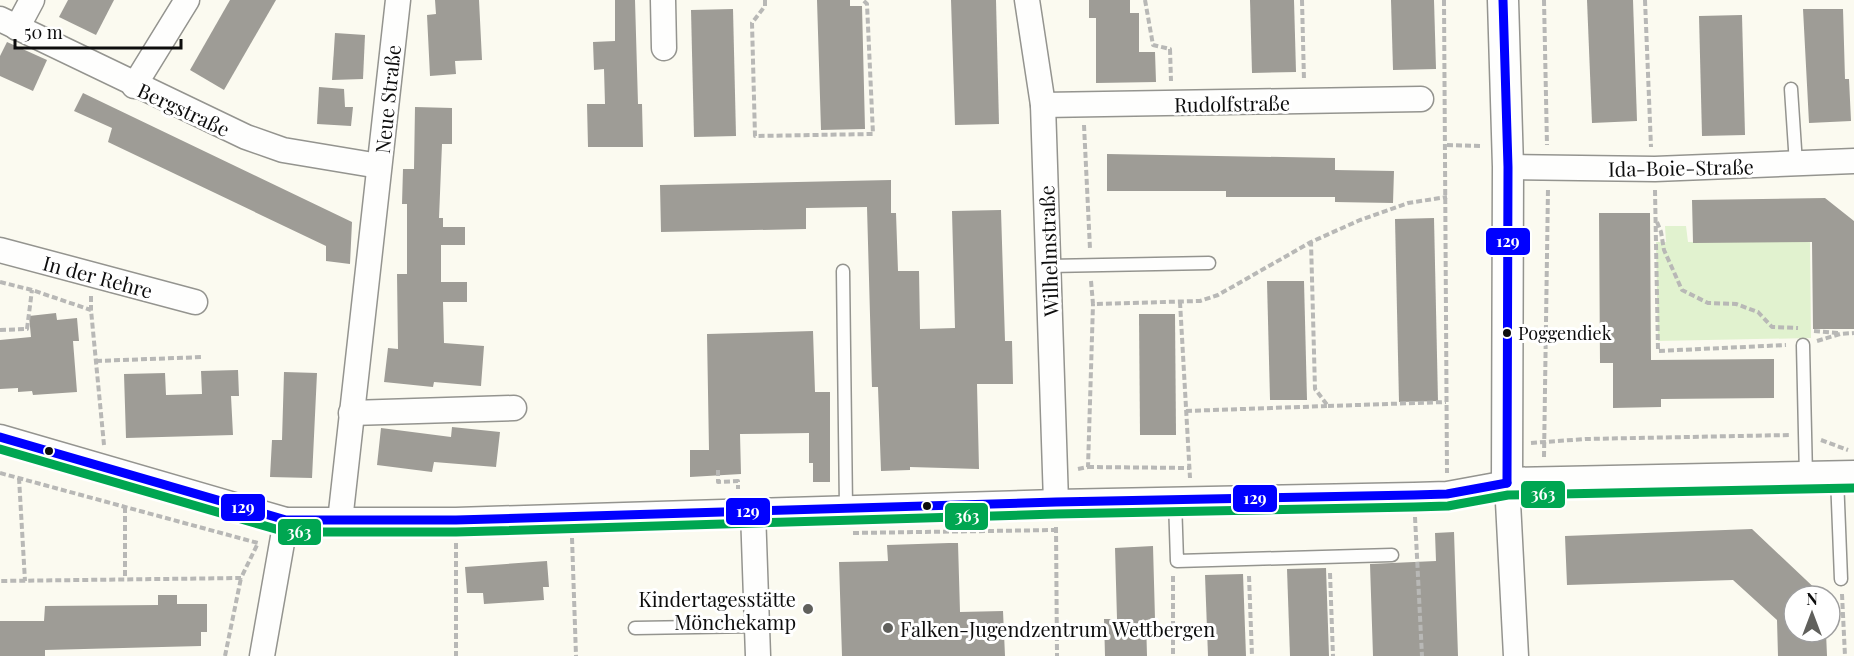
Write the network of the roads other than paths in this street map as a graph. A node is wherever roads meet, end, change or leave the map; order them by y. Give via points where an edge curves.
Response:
1 (32, 0) edge
2 (187, 0) edge
3 (398, 0) edge
4 (663, 0) edge
5 (1027, 0) edge
6 (1503, 0) edge
7 (9, 24) edge
8 (664, 48) dead end
9 (134, 86) junction
10 (1791, 89) dead end
11 (1421, 99) dead end
12 (1043, 105) junction
13 (1508, 156) junction
14 (1854, 161) edge
15 (1796, 164) junction
16 (379, 166) junction
17 (0, 250) edge
18 (1209, 263) dead end
19 (1050, 266) junction
20 (843, 271) dead end
21 (195, 302) dead end
22 (1803, 345) road end
23 (514, 408) dead end
24 (351, 413) junction
25 (0, 437) edge
26 (1806, 477) junction
27 (1846, 477) edge
28 (1507, 483) junction
29 (1183, 500) junction
30 (745, 502) junction
31 (1056, 502) junction
32 (846, 508) junction
33 (286, 520) junction
34 (340, 521) junction
35 (1392, 555) dead end
36 (1841, 579) road end
37 (757, 626) junction
38 (635, 628) dead end
39 (262, 656) edge
40 (758, 656) edge
41 (1516, 656) edge

1 - 7 street
2 - 9 street
3 - 16 street, Neue Straße
4 - 8 street
5 - 12 street, Wilhelmstraße
6 - 13 street
7 - 9 street, Bergstraße
9 - 16 street, Bergstraße via 283,150
10 - 15 lane
11 - 12 street, Rudolfstraße
12 - 19 street, Wilhelmstraße
13 - 15 street, Ida-Boie-Straße via 1548,168
13 - 28 street
14 - 15 street, Ida-Boie-Straße
16 - 24 street, Neue Straße
17 - 21 street, In der Rehre
18 - 19 lane
19 - 31 street, Wilhelmstraße
20 - 32 lane
22 - 26 lane
23 - 24 street
24 - 34 street, Neue Straße
25 - 33 street
26 - 27 street
26 - 28 street
27 - 36 lane
28 - 29 street via 1447,494
28 - 41 street
29 - 31 street
29 - 35 lane via 1177,561
30 - 32 street
30 - 34 street via 456,520
30 - 37 street
31 - 32 street
33 - 34 street
33 - 39 street
37 - 38 lane
37 - 40 street

